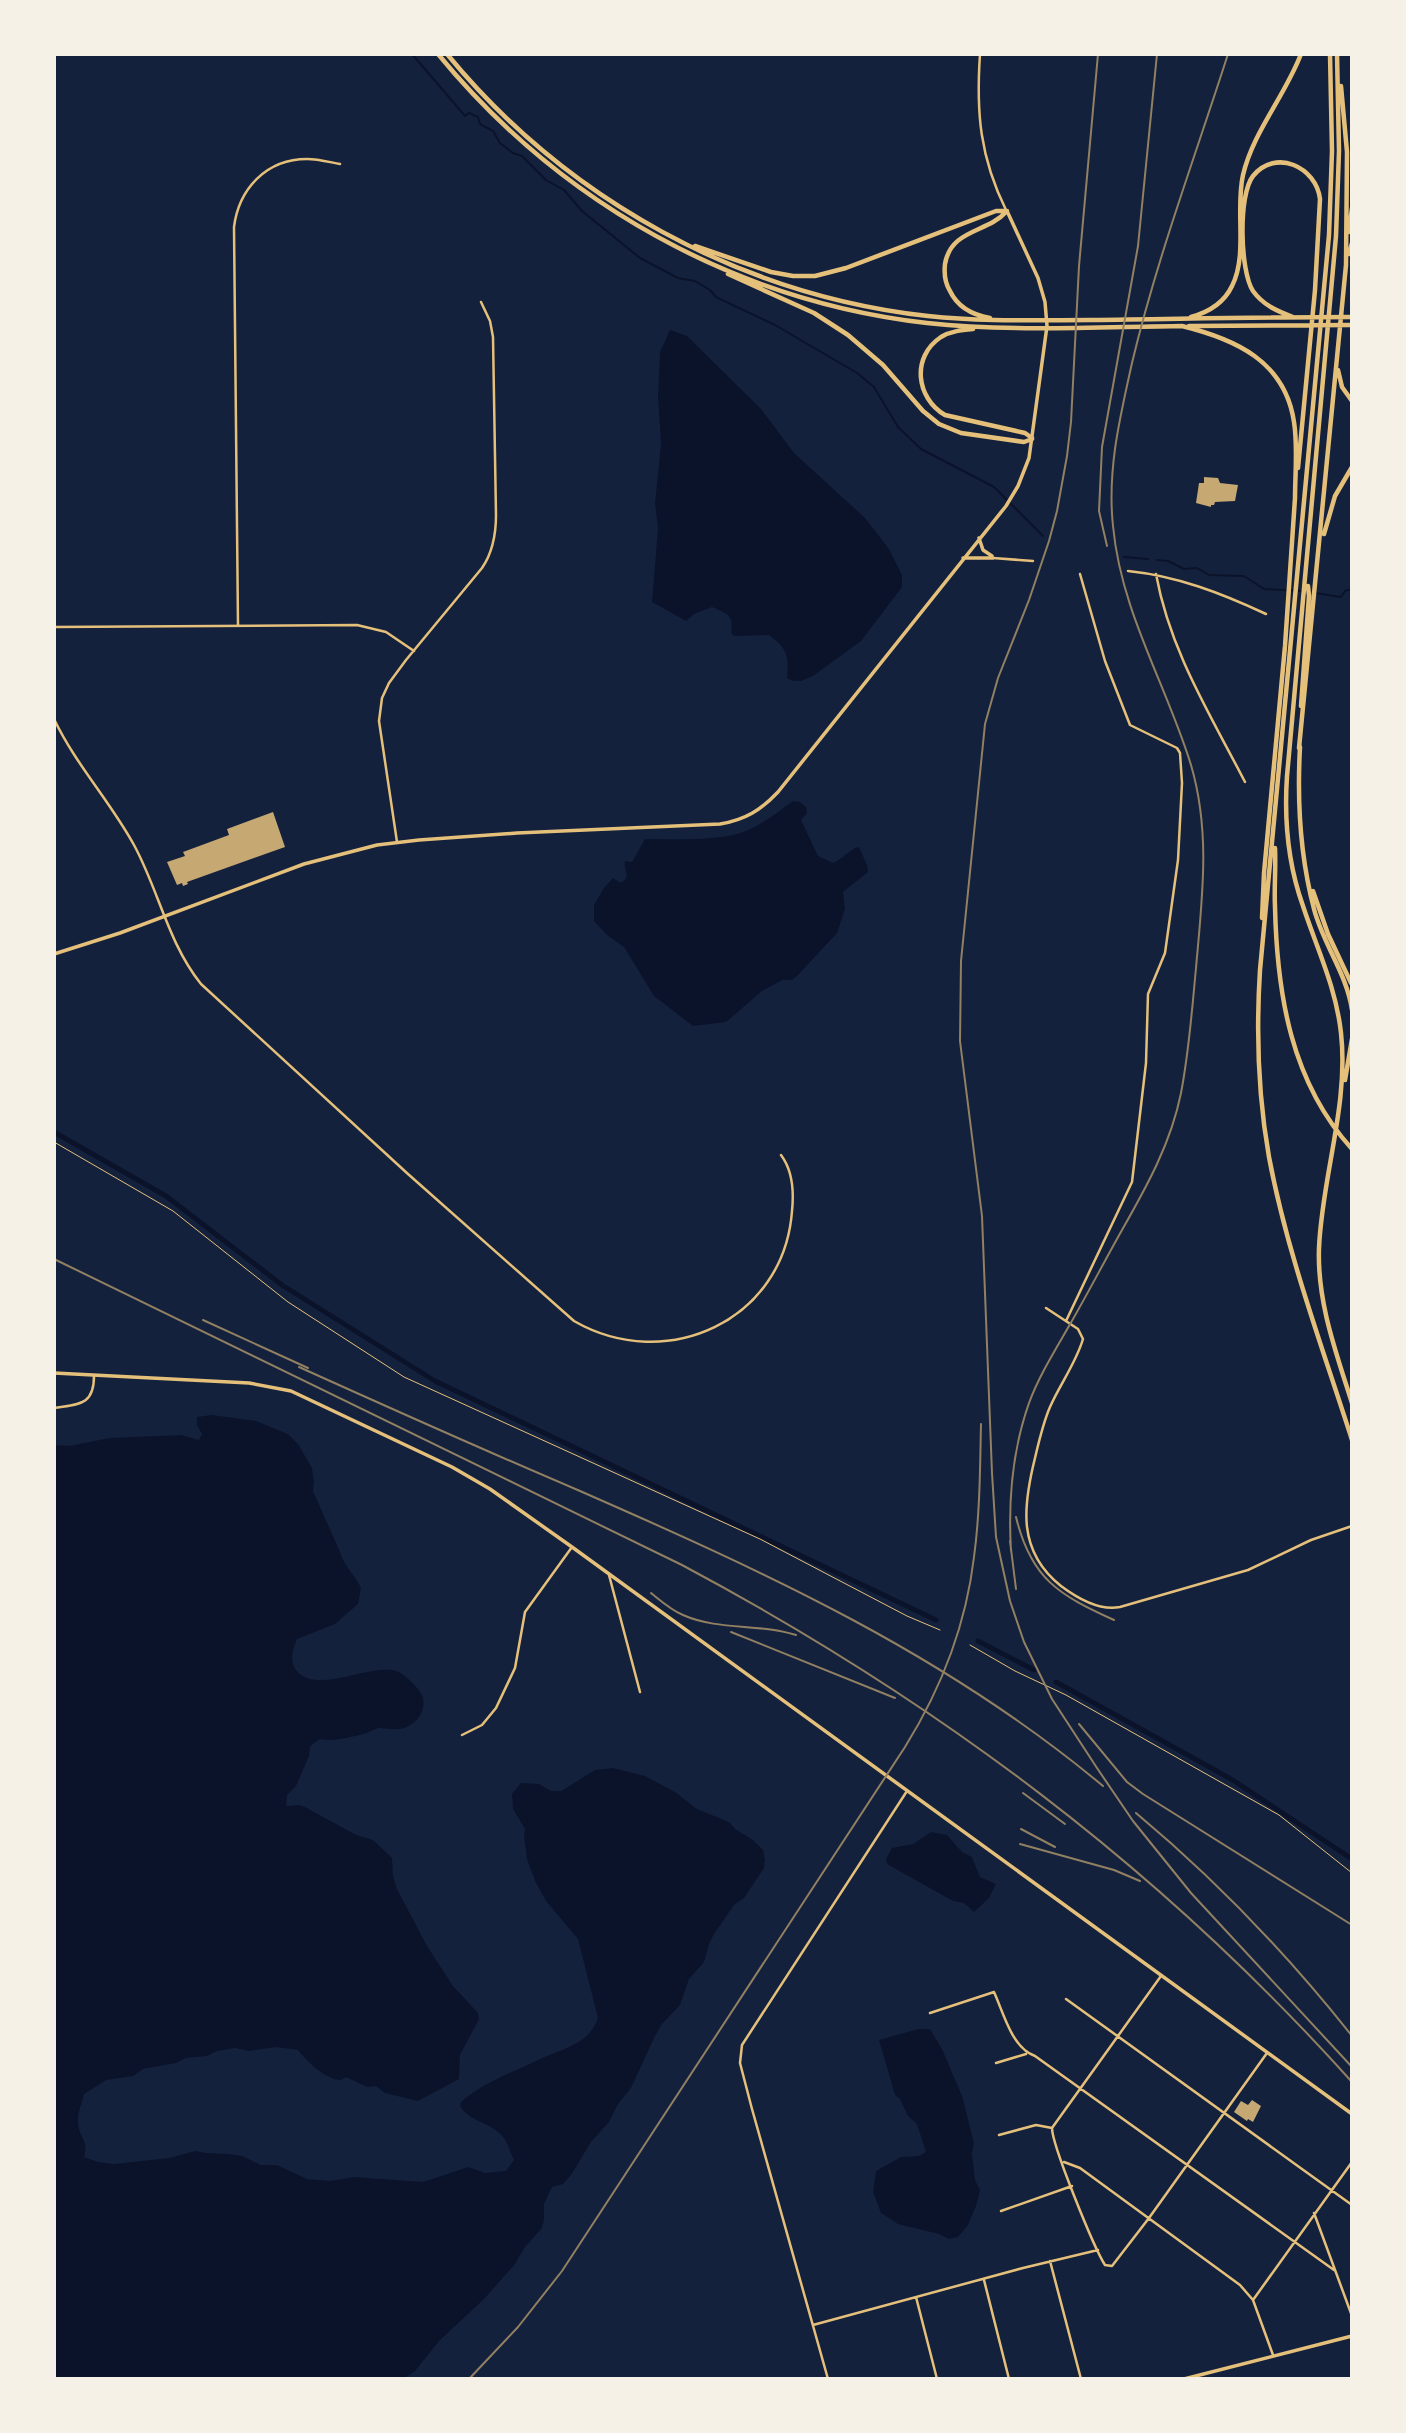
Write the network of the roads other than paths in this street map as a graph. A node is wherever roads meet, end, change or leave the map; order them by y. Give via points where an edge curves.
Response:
1 (438, 54) edge
2 (447, 54) edge
3 (980, 54) edge
4 (1301, 54) edge
5 (1330, 54) edge
6 (1338, 54) edge
7 (340, 163) dead end
8 (1352, 208) edge
9 (1007, 211) junction
10 (675, 239) junction
11 (1349, 242) edge
12 (706, 262) junction
13 (481, 302) dead end
14 (1293, 317) junction
15 (1350, 317) edge
16 (1181, 319) junction
17 (1004, 320) junction
18 (1350, 325) edge
19 (1181, 326) junction
20 (985, 327) junction
21 (1338, 362) junction
22 (1352, 401) edge
23 (1032, 439) junction
24 (1352, 467) edge
25 (1295, 499) junction
26 (979, 538) junction
27 (1319, 555) junction
28 (963, 558) junction
29 (993, 558) junction
30 (1033, 561) dead end
31 (1128, 571) dead end
32 (1080, 574) dead end
33 (1156, 574) junction
34 (1292, 601) junction
35 (1306, 601) junction
36 (1266, 614) dead end
37 (238, 625) junction
38 (54, 627) edge
39 (414, 651) junction
40 (54, 719) edge
41 (1299, 748) junction
42 (1245, 782) dead end
43 (1274, 833) junction
44 (397, 842) junction
45 (1308, 877) junction
46 (164, 917) junction
47 (54, 954) edge
48 (1260, 970) junction
49 (1351, 983) edge
50 (1352, 1010) edge
51 (1352, 1039) edge
52 (1339, 1112) junction
53 (1352, 1149) edge
54 (781, 1156) dead end
55 (1046, 1308) dead end
56 (1066, 1321) junction
57 (54, 1373) edge
58 (94, 1375) junction
59 (1352, 1403) edge
60 (54, 1408) edge
61 (1352, 1440) edge
62 (1352, 1526) edge
63 (572, 1547) junction
64 (609, 1574) junction
65 (640, 1692) dead end
66 (463, 1735) dead end
67 (907, 1791) junction
68 (1161, 1976) junction
69 (1066, 1999) dead end
70 (930, 2013) dead end
71 (1117, 2037) junction
72 (1267, 2053) junction
73 (1026, 2054) junction
74 (996, 2063) dead end
75 (1080, 2089) junction
76 (1224, 2113) junction
77 (1352, 2114) edge
78 (1052, 2128) junction
79 (999, 2135) dead end
80 (1062, 2162) junction
81 (1352, 2162) edge
82 (1186, 2165) junction
83 (1072, 2186) junction
84 (1331, 2190) junction
85 (1352, 2205) edge
86 (1001, 2211) dead end
87 (1314, 2213) junction
88 (1149, 2218) junction
89 (1293, 2242) junction
90 (1098, 2250) junction
91 (1050, 2261) junction
92 (1334, 2270) junction
93 (983, 2279) junction
94 (916, 2297) junction
95 (1253, 2301) junction
96 (1352, 2316) edge
97 (813, 2325) junction
98 (1352, 2336) edge
99 (1273, 2355) junction
100 (828, 2379) edge
101 (937, 2379) edge
102 (1009, 2379) edge
103 (1081, 2379) edge
104 (1184, 2379) edge

1 - 12 highway via 501,123 559,173 621,217
2 - 10 highway via 492,105 548,156 617,206
3 - 9 street via 977,106 983,149
4 - 16 highway via 1245,168 1239,264 1233,285 1212,308
5 - 34 highway via 1330,216
6 - 11 highway
6 - 35 highway via 1337,217
7 - 37 street via 307,159 277,165 250,186 237,211
8 - 11 highway
9 - 10 highway via 996,211 846,268 806,276 764,270
9 - 17 highway via 958,240 948,255 945,273 949,291 962,307
9 - 23 main road via 1036,272 1046,315
10 - 17 highway via 762,277 834,299 928,316
11 - 21 highway
12 - 20 highway via 777,290 851,310
12 - 23 highway via 839,328 939,424 967,434 1024,442
13 - 39 street via 493,337 494,541 488,560
14 - 15 highway
14 - 16 highway
14 - 25 highway via 1259,298 1248,282 1244,263 1247,188 1259,171 1281,163 1308,173 1320,199
16 - 17 highway
18 - 19 highway
19 - 20 highway
19 - 25 highway via 1236,343 1275,376 1295,424
20 - 23 highway via 952,332 932,345 920,369 924,392 945,415 1025,433
21 - 22 highway via 1342,387
21 - 27 highway
23 - 26 main road via 1012,497
24 - 27 highway via 1332,503
25 - 34 highway
26 - 28 main road
26 - 29 main road via 983,550
27 - 41 highway
28 - 29 main road
28 - 44 main road via 778,792 750,815 720,824
29 - 30 street
31 - 33 street
32 - 56 street via 1105,661 1130,725 1177,748 1182,783 1178,860 1165,953 1148,993 1146,1063 1132,1182
33 - 36 street via 1206,588
33 - 42 street via 1182,662
34 - 43 highway
34 - 48 highway via 1264,873
35 - 41 highway
35 - 52 highway via 1286,816 1298,892 1338,1008 1343,1061
37 - 38 street
37 - 39 street via 368,626
39 - 44 street via 385,690 379,713
40 - 46 street via 134,846
41 - 45 highway via 1300,822
43 - 48 highway
43 - 53 highway via 1275,923 1283,1000 1309,1087
44 - 46 main road via 315,861
45 - 49 highway
45 - 50 highway via 1314,908
46 - 47 main road
46 - 54 street via 188,967 209,992 562,1312 593,1331 633,1342 676,1341 712,1329 751,1301 776,1268 790,1228 792,1186
48 - 61 highway via 1258,1049 1269,1154 1286,1229
51 - 52 highway
52 - 59 highway via 1321,1224 1319,1276 1327,1322
55 - 56 street
56 - 62 street via 1083,1339 1043,1426 1025,1517 1037,1558 1065,1589 1098,1606 1120,1607 1248,1570
57 - 58 main road
58 - 60 street via 94,1390 88,1399
58 - 63 main road via 249,1383 291,1391 472,1477
63 - 64 main road
63 - 66 street via 525,1612 515,1668 496,1708 482,1725
64 - 65 street
64 - 67 main road
67 - 68 main road
67 - 97 street via 742,2045 740,2063
68 - 71 street
68 - 72 main road
69 - 71 street
70 - 73 street via 995,1993
71 - 75 street
71 - 76 street
72 - 76 street
72 - 77 main road
73 - 74 street
73 - 75 street
75 - 78 street
75 - 82 street
76 - 82 street
76 - 84 street
78 - 79 street via 1036,2125
78 - 80 street
80 - 83 street
80 - 88 street via 1080,2168
81 - 84 street
82 - 88 street
82 - 89 street
83 - 86 street
83 - 90 street
84 - 85 street
84 - 87 street
87 - 89 street
87 - 92 street
88 - 90 street via 1115,2264 1105,2265
88 - 95 street via 1240,2285
89 - 92 street
89 - 95 street
90 - 91 street
91 - 93 street
91 - 103 street
92 - 96 street
93 - 94 street
93 - 102 street
94 - 97 street
94 - 101 street
95 - 99 street
97 - 100 street
98 - 99 main road
99 - 104 main road

